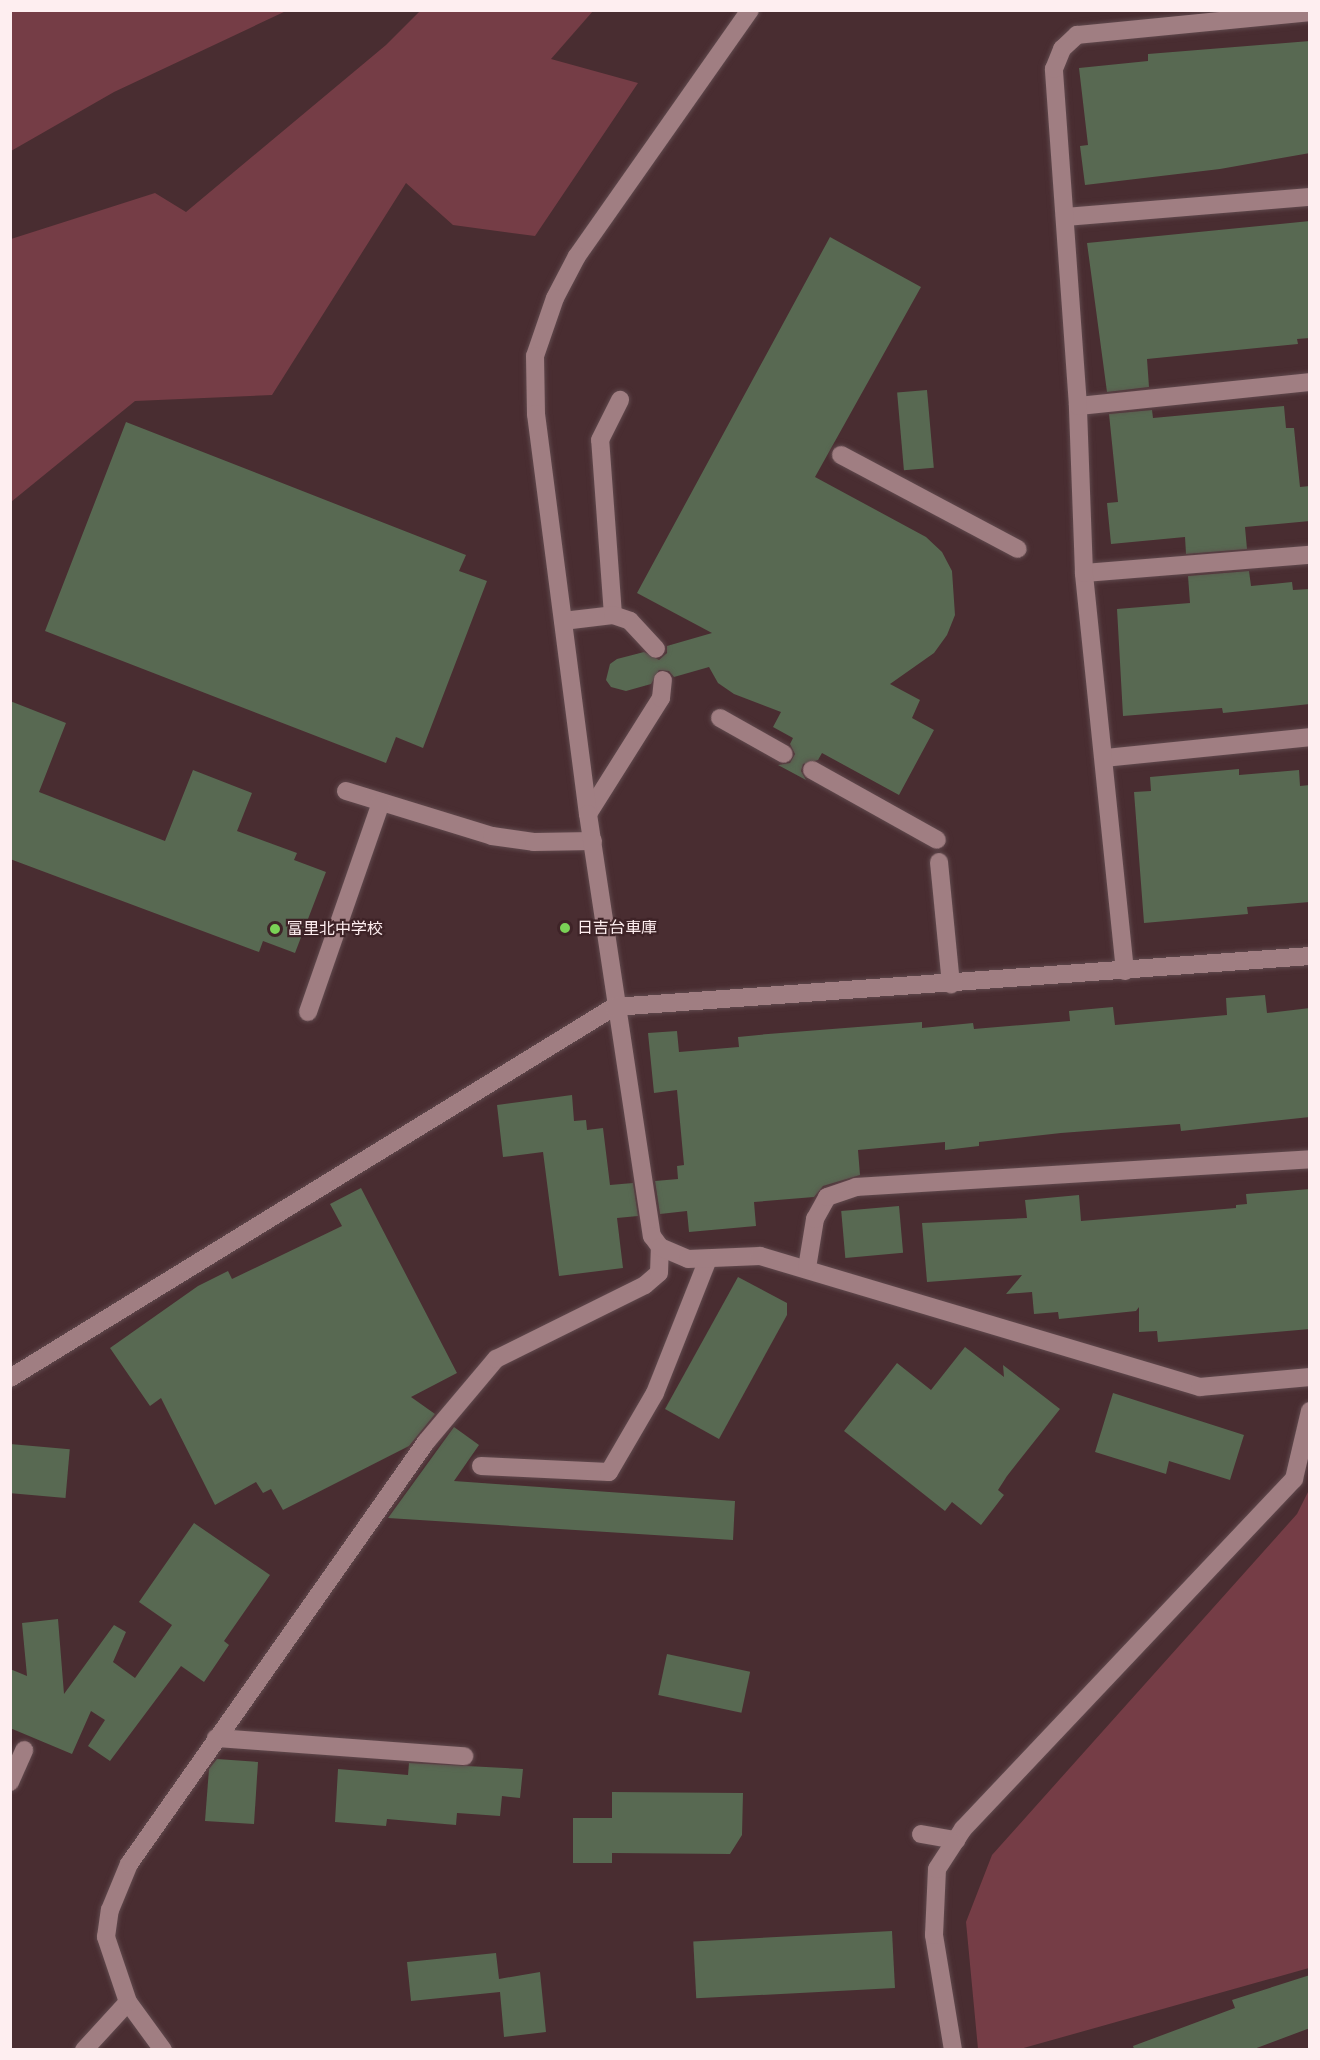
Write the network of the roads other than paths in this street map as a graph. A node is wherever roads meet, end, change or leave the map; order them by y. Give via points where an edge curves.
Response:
1 (750, 10) edge
2 (1310, 12) edge
3 (1310, 197) edge
4 (1065, 217) junction
5 (1310, 382) edge
6 (620, 400) dead end
7 (1078, 406) junction
8 (841, 455) dead end
9 (1018, 549) dead end
10 (1310, 555) edge
11 (1084, 573) junction
12 (613, 615) junction
13 (563, 621) junction
14 (656, 649) dead end
15 (663, 680) dead end
16 (720, 718) dead end
17 (1310, 737) edge
18 (784, 754) dead end
19 (1105, 759) junction
20 (812, 770) dead end
21 (346, 791) dead end
22 (381, 802) junction
23 (588, 814) junction
24 (937, 840) dead end
25 (593, 842) junction
26 (939, 862) dead end
27 (1310, 956) edge
28 (1125, 971) junction
29 (951, 984) junction
30 (614, 1007) junction
31 (308, 1012) dead end
32 (1310, 1159) edge
33 (660, 1246) junction
34 (708, 1258) junction
35 (807, 1268) junction
36 (1310, 1377) edge
37 (10, 1378) edge
38 (1310, 1412) edge
39 (481, 1466) dead end
40 (216, 1738) junction
41 (24, 1750) dead end
42 (464, 1756) dead end
43 (10, 1782) edge
44 (921, 1834) dead end
45 (956, 1840) junction
46 (128, 2002) junction
47 (84, 2049) edge
48 (163, 2049) edge
49 (953, 2049) edge

1 - 13 street via 577,256 555,298 535,356 536,414
2 - 4 street via 1077,35 1062,49 1054,69
3 - 4 street
4 - 7 street
5 - 7 street
6 - 12 street via 600,440
7 - 11 street
8 - 9 street
10 - 11 street
11 - 19 street
12 - 13 street
12 - 14 street via 630,621
13 - 23 street
15 - 23 street via 661,698
16 - 18 street
17 - 19 street
19 - 28 street
20 - 24 street
21 - 22 street
22 - 25 street via 492,836 534,842
22 - 31 street
23 - 25 street
25 - 30 street
26 - 29 street
27 - 28 street
28 - 29 street
29 - 30 street
30 - 33 street via 646,1211 652,1236
30 - 37 street
32 - 35 street via 856,1187 827,1197 815,1220
33 - 34 street via 688,1259
33 - 40 street via 658,1274 645,1285 496,1359 426,1442
34 - 35 street via 759,1256
34 - 39 street via 655,1393 609,1472
35 - 36 street via 1200,1387
38 - 45 street via 1294,1479
40 - 42 street
40 - 46 street via 129,1864 110,1910 106,1937
41 - 43 street
44 - 45 street
45 - 49 street via 938,1869 933,1935
46 - 47 street
46 - 48 street

